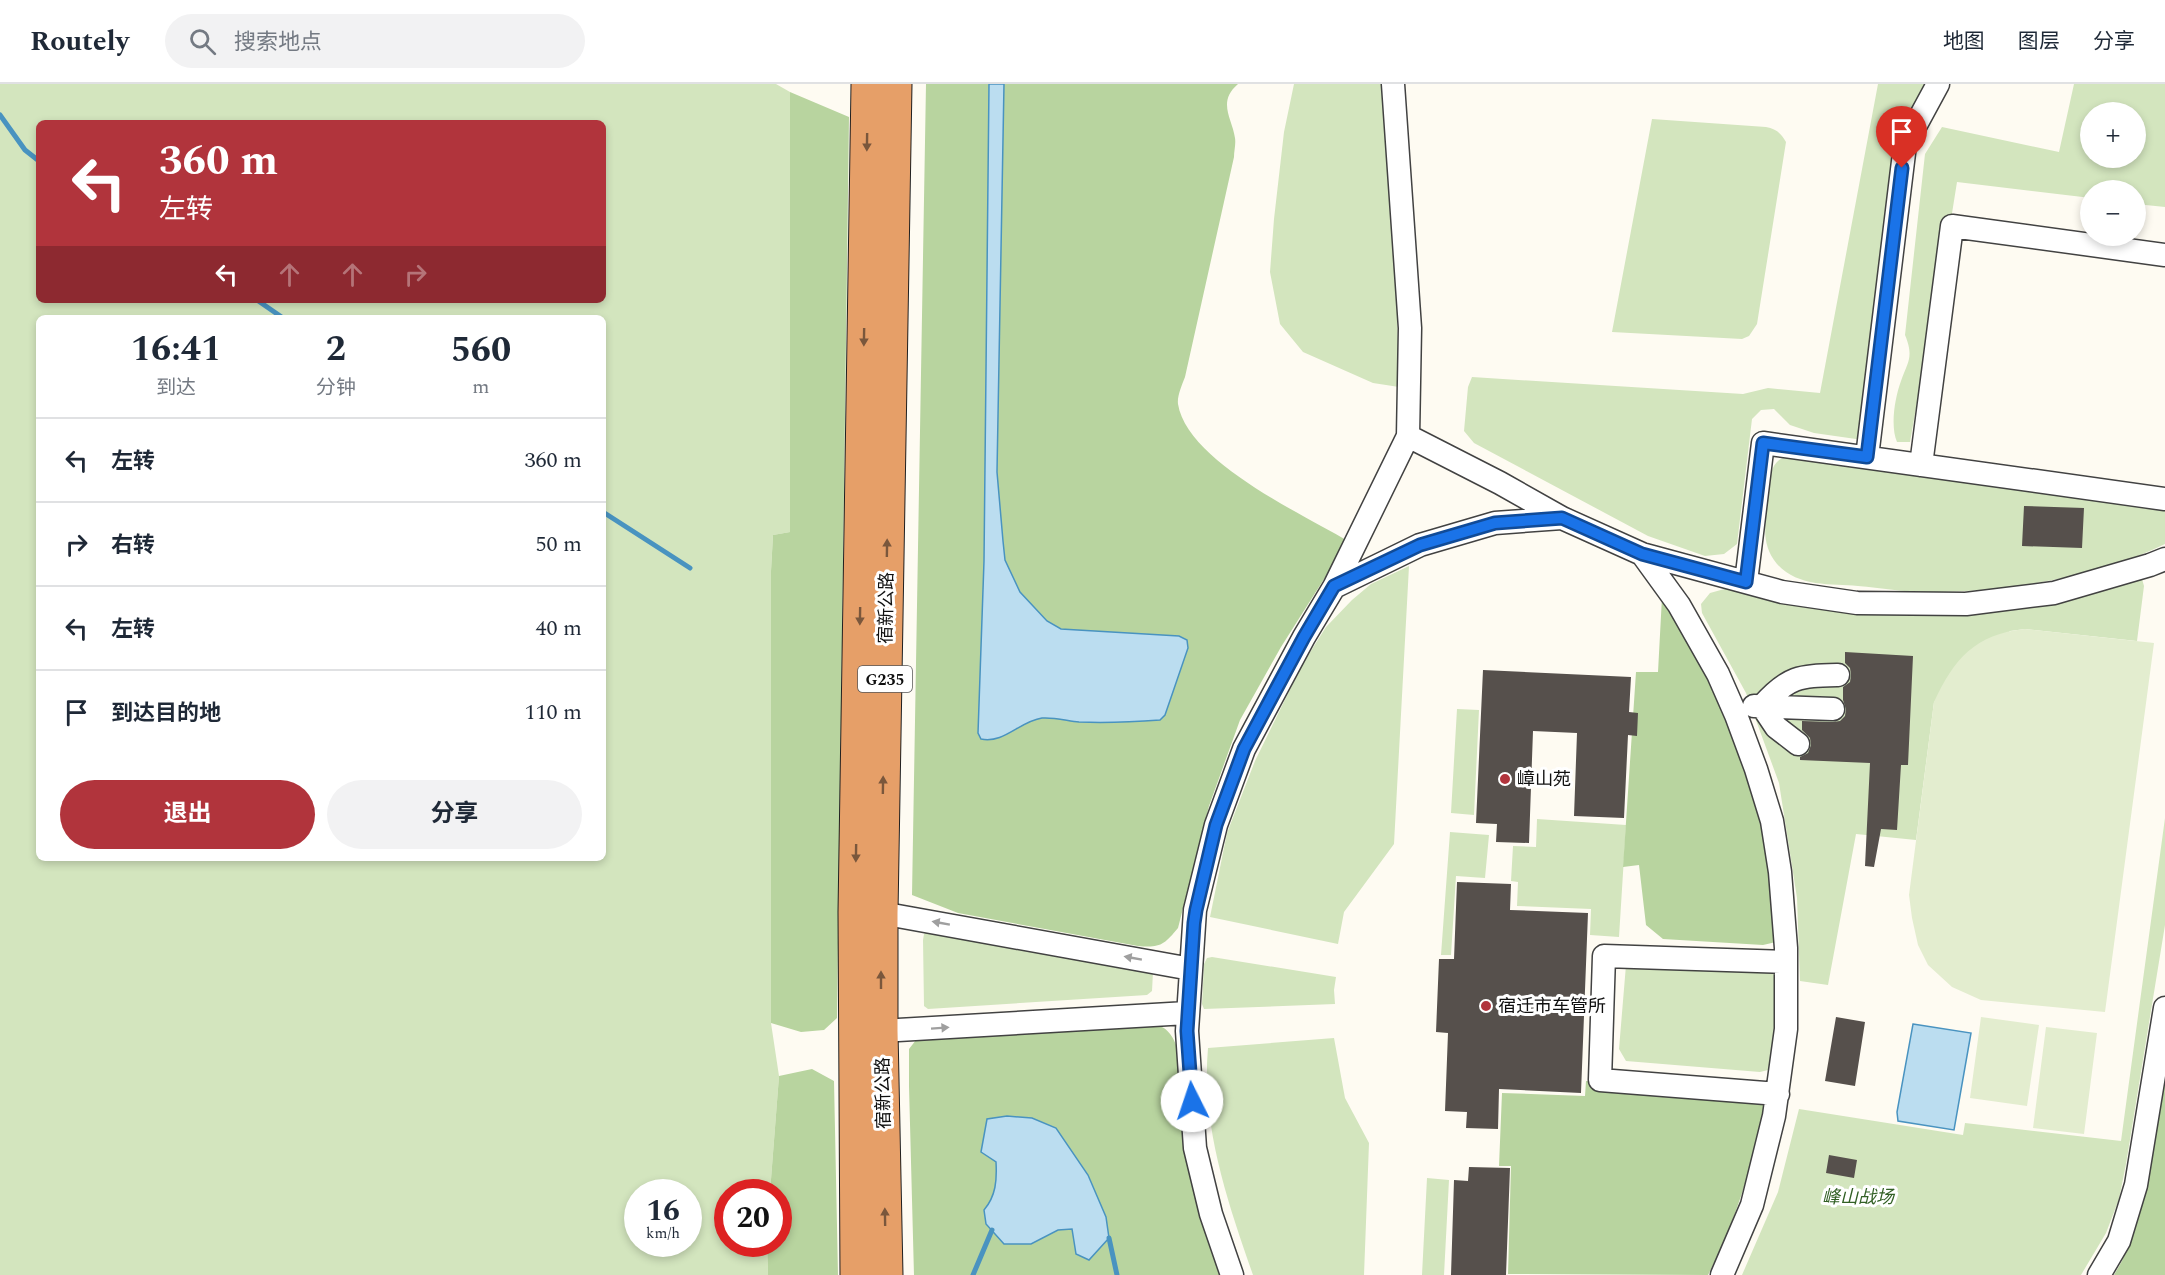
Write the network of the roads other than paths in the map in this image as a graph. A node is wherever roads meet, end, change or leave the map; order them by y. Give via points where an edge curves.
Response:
1 (868, 84) edge
2 (894, 84) edge
3 (1393, 84) edge
4 (1938, 84) edge
5 (2165, 255) edge
6 (1408, 436) junction
7 (1867, 457) junction
8 (1921, 465) junction
9 (2165, 499) edge
10 (1562, 518) junction
11 (1642, 554) junction
12 (2165, 559) edge
13 (1746, 582) junction
14 (1334, 586) junction
15 (1838, 675) dead end
16 (1731, 705) junction
17 (1762, 706) junction
18 (1833, 709) dead end
19 (1798, 744) dead end
20 (881, 913) junction
21 (1786, 962) junction
22 (1191, 969) junction
23 (2165, 1008) edge
24 (1187, 1013) junction
25 (881, 1031) junction
26 (1778, 1094) junction
27 (857, 1275) edge
28 (886, 1275) edge
29 (1232, 1275) edge
30 (1722, 1275) edge
31 (2099, 1275) edge

1 -> 27 highway, 宿新公路 / G235 via 855,912
20 -> 2 highway, 宿新公路 / G235
3 - 6 lane via 1410,328
4 - 7 lane via 1905,145
5 - 8 lane via 1952,226
6 - 10 lane
6 - 14 lane
7 - 8 lane
7 - 13 lane via 1763,443
8 - 9 lane
10 - 11 lane
10 - 14 lane via 1495,523 1420,545
11 - 13 lane
11 - 16 lane via 1679,605
12 - 13 lane via 2054,593 1966,604 1857,603 1782,592
14 - 22 lane via 1244,749 1216,825 1196,910
15 - 17 lane via 1791,681
16 - 17 lane
16 - 21 lane via 1772,821
17 - 18 lane
17 - 19 lane via 1776,727
22 -> 20 lane
25 -> 20 highway, 宿新公路 / G235
21 - 26 lane via 1786,1029
21 - 26 lane via 1604,956 1600,1080
22 - 24 lane
23 - 31 lane via 2136,1185 2119,1241
25 -> 24 lane
24 - 29 lane via 1195,1148 1211,1214
28 -> 25 highway, 宿新公路 / G235
26 - 30 lane via 1752,1205

